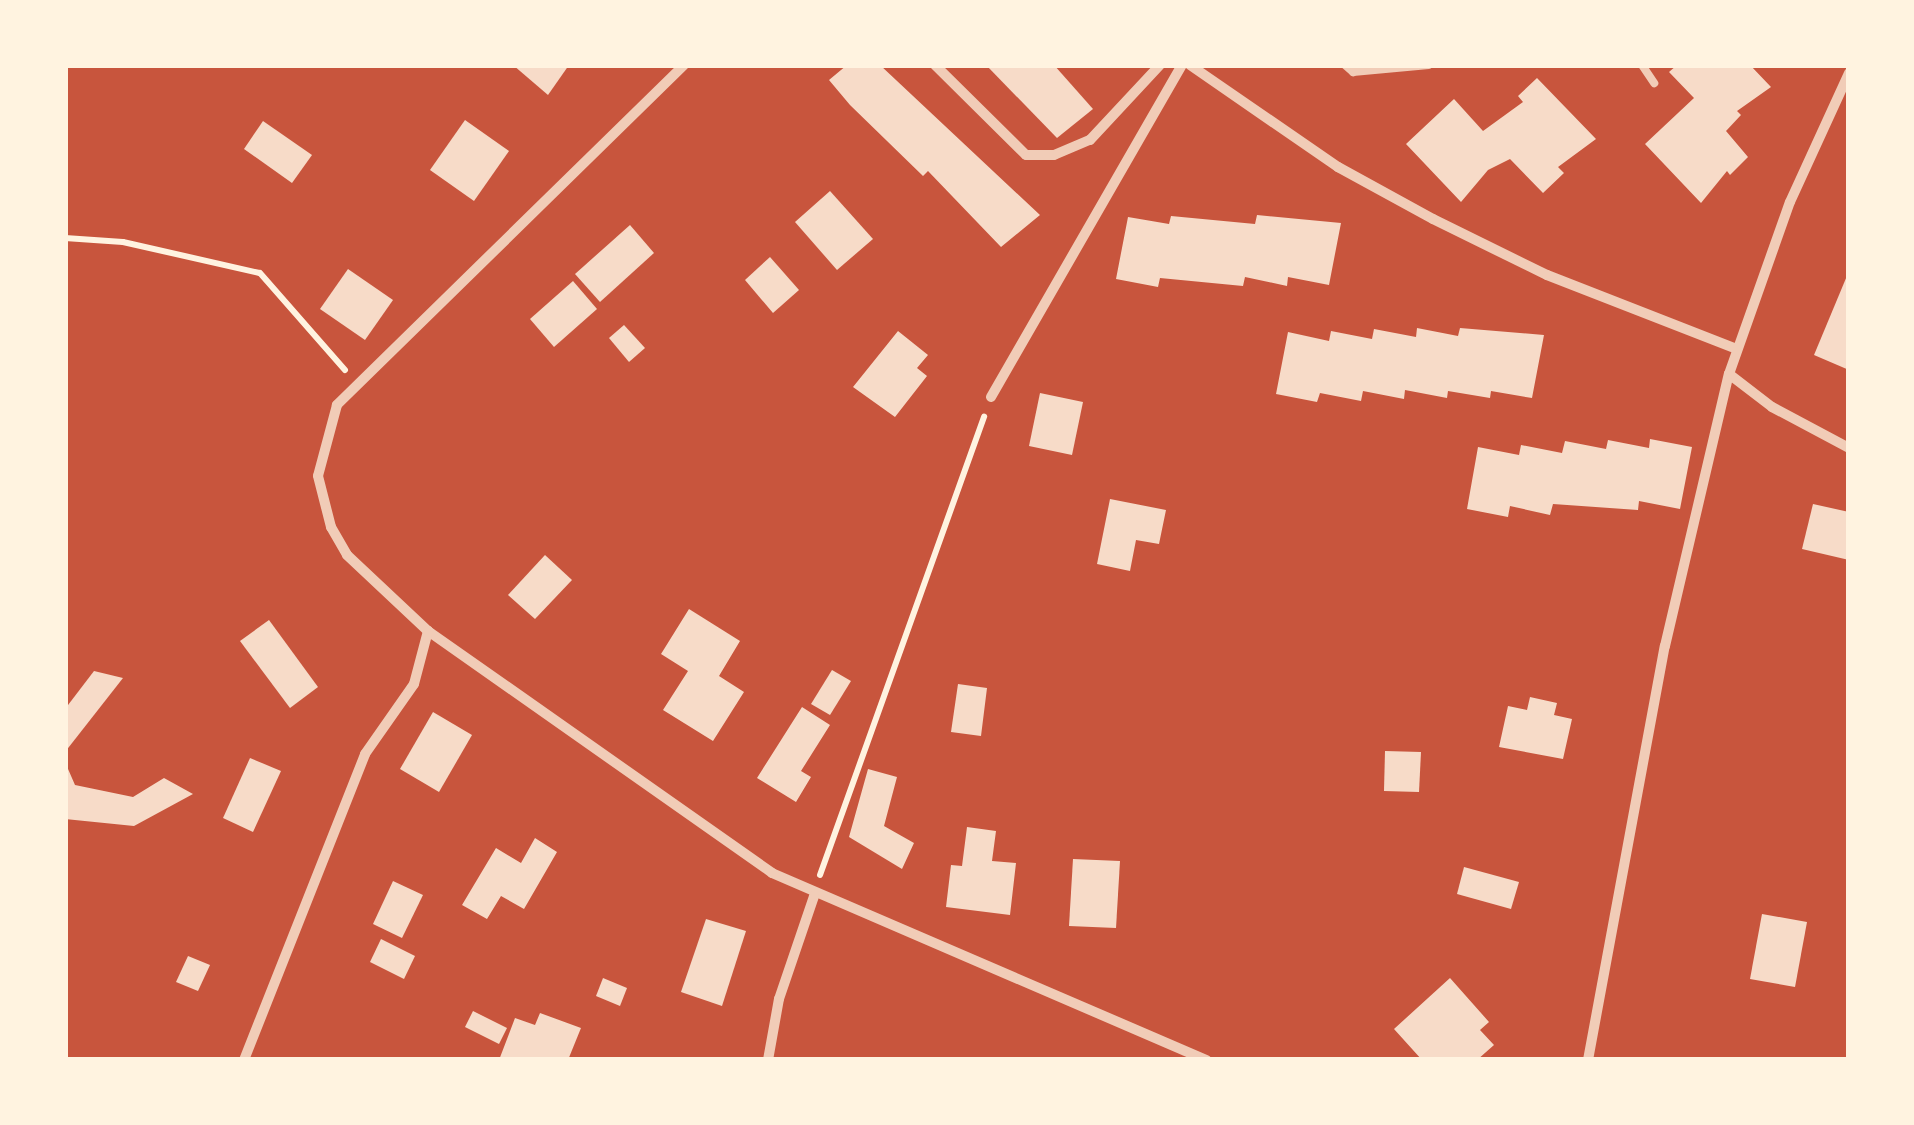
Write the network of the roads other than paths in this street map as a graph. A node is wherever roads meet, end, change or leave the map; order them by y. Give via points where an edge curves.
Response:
1 (684, 65) edge
2 (935, 65) edge
3 (1160, 65) edge
4 (1182, 65) edge
5 (1190, 65) edge
6 (1345, 65) edge
7 (1429, 65) edge
8 (1642, 65) edge
9 (1849, 73) edge
10 (1654, 84) dead end
11 (1736, 349) junction
12 (1729, 374) junction
13 (990, 398) road end
14 (1849, 448) edge
15 (428, 631) junction
16 (814, 896) junction
17 (244, 1060) edge
18 (768, 1060) edge
19 (1206, 1060) edge
20 (1588, 1060) edge

1 - 15 street via 355,382 326,427 318,476 347,555
2 - 3 street via 1026,156 1054,155 1090,140
4 - 13 street
5 - 11 street via 1338,167 1433,219 1547,275
6 - 7 lane via 1353,72
8 - 10 lane
9 - 11 street via 1790,202
11 - 12 street
12 - 14 street via 1772,408
12 - 20 street via 1661,664
15 - 16 street
15 - 17 street via 414,684 365,754
16 - 18 street via 778,999
16 - 19 street

